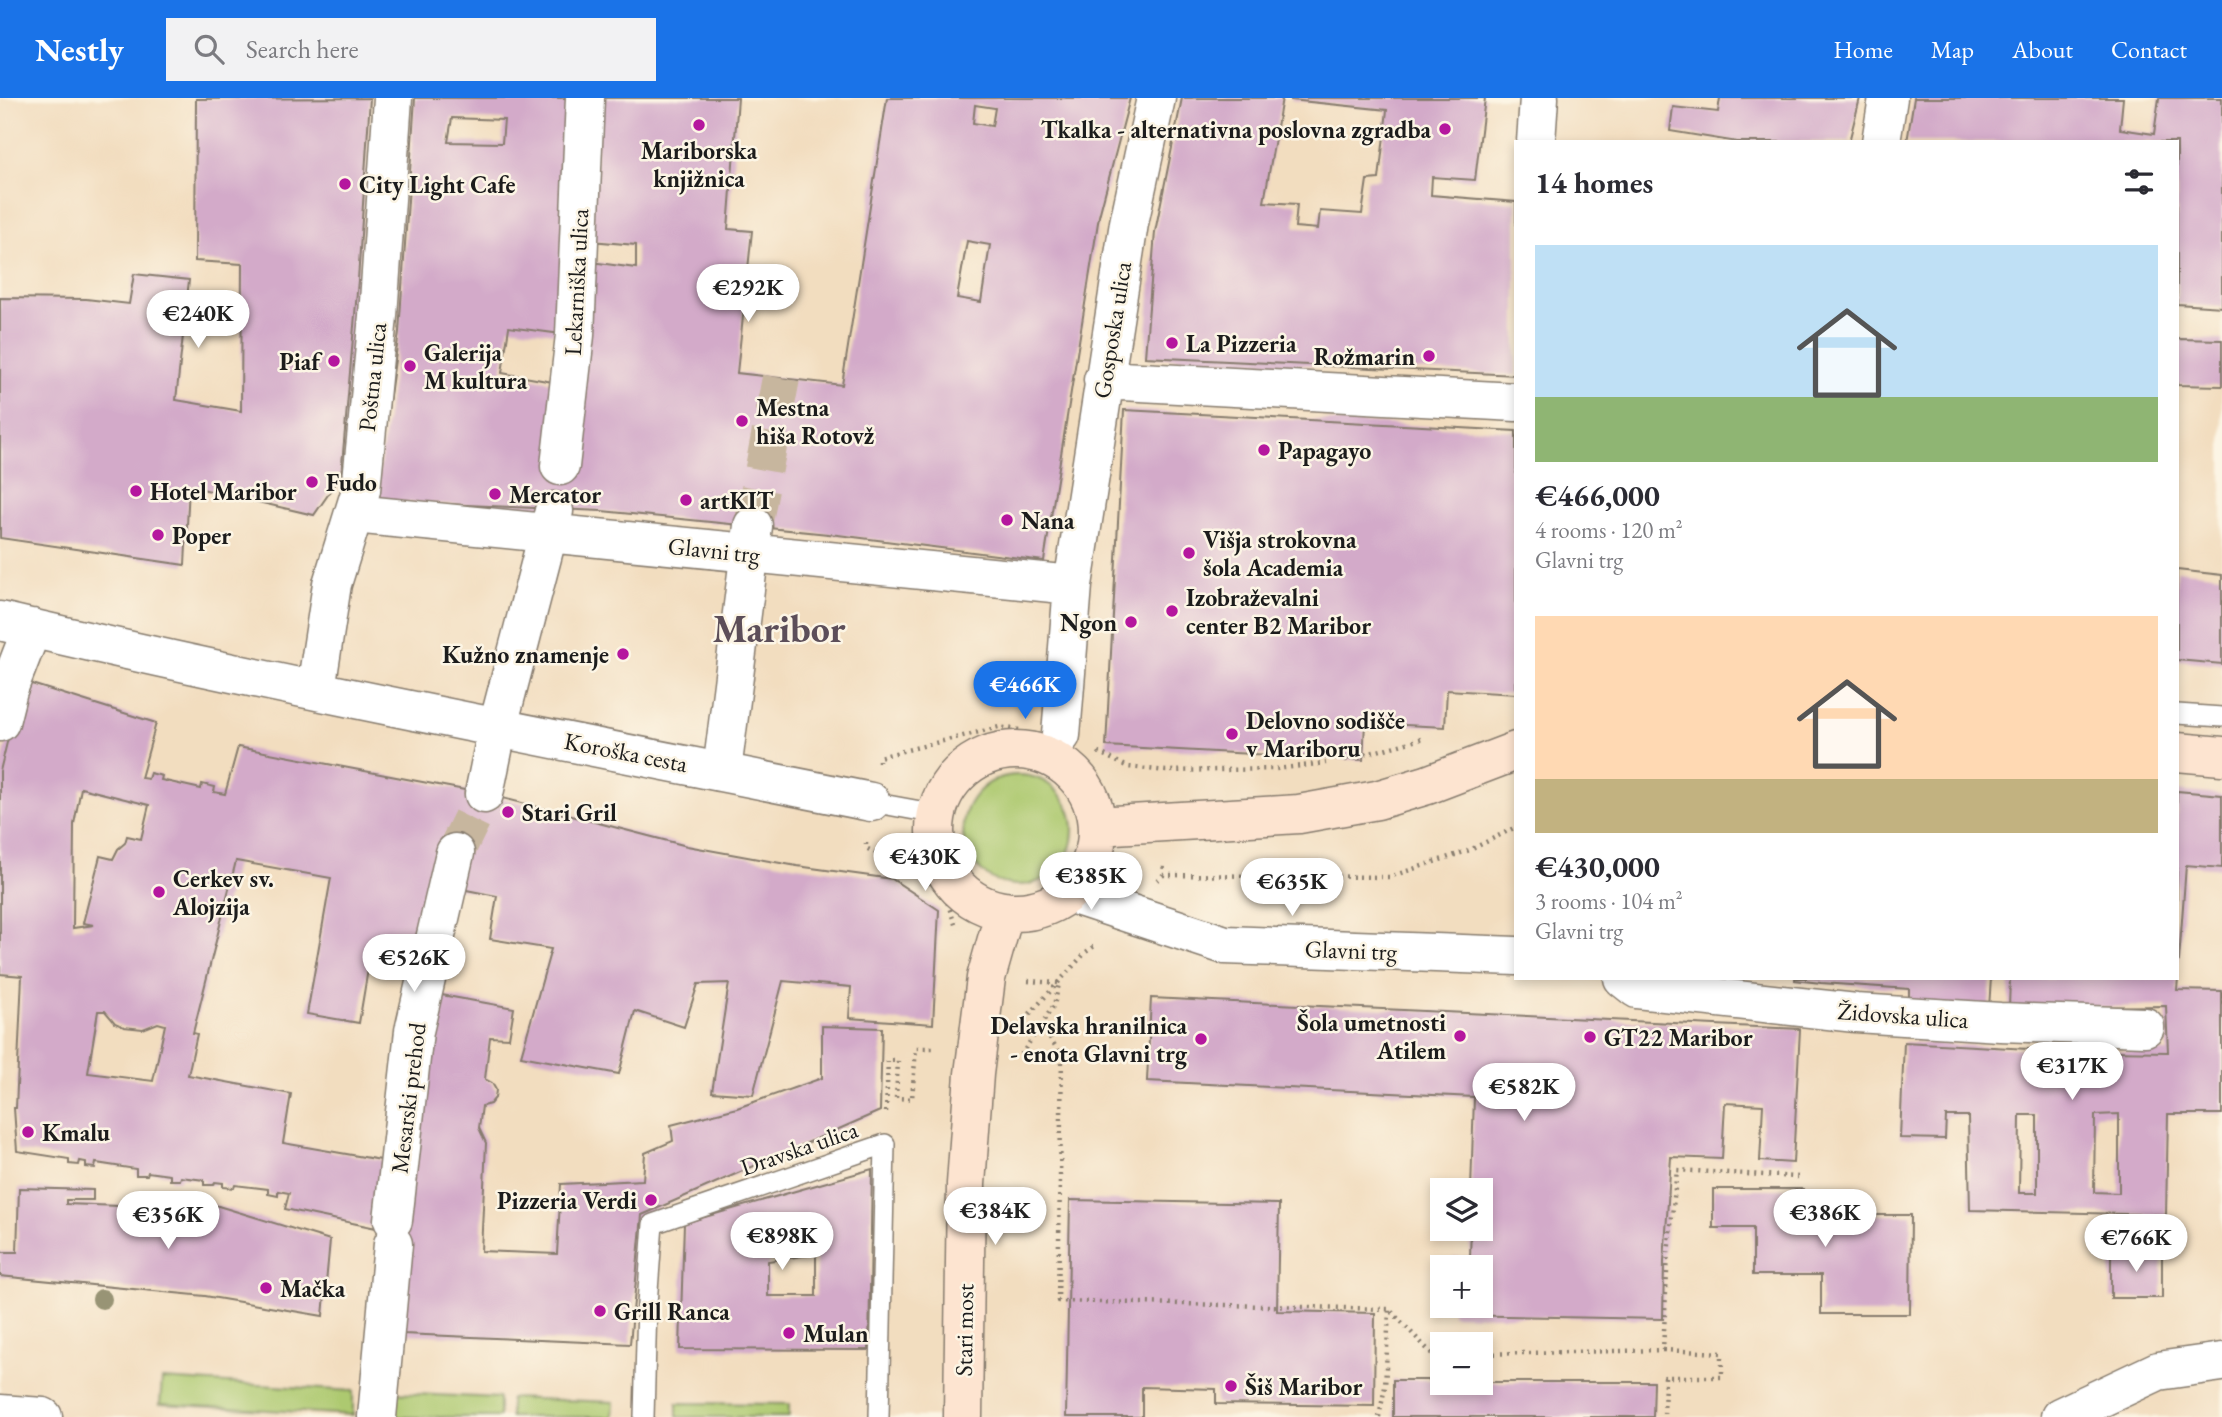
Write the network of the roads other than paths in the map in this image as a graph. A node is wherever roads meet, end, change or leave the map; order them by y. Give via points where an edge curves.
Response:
1 (393, 98) edge
2 (585, 98) edge
3 (1156, 98) edge
4 (1539, 98) edge
5 (1888, 98) edge
6 (1536, 140) edge
7 (1881, 140) edge
8 (1103, 380) junction
9 (1514, 402) edge
10 (560, 466) dead end
11 (354, 514) junction
12 (552, 521) junction
13 (751, 540) junction
14 (1075, 575) junction
15 (16, 625) edge
16 (316, 689) junction
17 (4, 706) edge
18 (2179, 715) edge
19 (2222, 718) edge
20 (498, 726) junction
21 (1061, 735) road end
22 (1514, 752) edge
23 (2179, 752) edge
24 (2222, 756) edge
25 (722, 771) junction
26 (484, 794) tunnel mouth
27 (871, 802) joint
28 (937, 814) junction
29 (1097, 826) junction
30 (455, 853) tunnel mouth
31 (1068, 893) junction
32 (1005, 911) junction
33 (1514, 956) edge
34 (1626, 980) edge
35 (2145, 1027) dead end
36 (2222, 1362) edge
37 (0, 1414) edge
38 (43, 1417) edge
39 (377, 1417) edge
40 (644, 1417) edge
41 (879, 1417) edge
42 (963, 1417) edge
43 (2060, 1417) edge

1 - 11 street, Poštna ulica via 378,316 361,490
2 - 10 street, Lekarniška ulica via 575,335
3 - 8 street, Gosposka ulica
4 - 6 street
5 - 7 street
8 - 9 street
8 - 14 street, Gosposka ulica
11 - 12 street, Glavni trg
11 - 16 street, Poštna ulica via 332,584
12 - 13 street, Glavni trg
12 - 20 street
13 - 14 street, Glavni trg
13 - 25 street
14 - 21 street
15 - 16 street, Koroška cesta via 222,673
15 - 17 street
16 - 20 street, Koroška cesta
18 - 19 lane
20 - 25 street, Koroška cesta
20 - 26 street
22 - 29 street via 1377,800 1299,814
23 - 24 street
25 - 27 street, Koroška cesta
27 - 28 lane, Koroška cesta
28 - 29 street via 954,779 968,766 994,754 1023,750 1059,762 1074,774 1094,807
28 - 32 street via 937,846 950,877 974,899
29 - 31 street via 1091,863
30 - 39 street, Mesarski prehod via 414,1031
31 - 32 street via 1038,909
31 - 33 street, Glavni trg via 1225,945
32 - 42 street, Stari most via 986,978 974,1074 966,1184
34 - 35 street, Židovska ulica via 1637,989 1856,1013
36 - 43 street via 2158,1371
37 - 38 street
40 - 41 lane, Dravska ulica via 653,1224 886,1144

